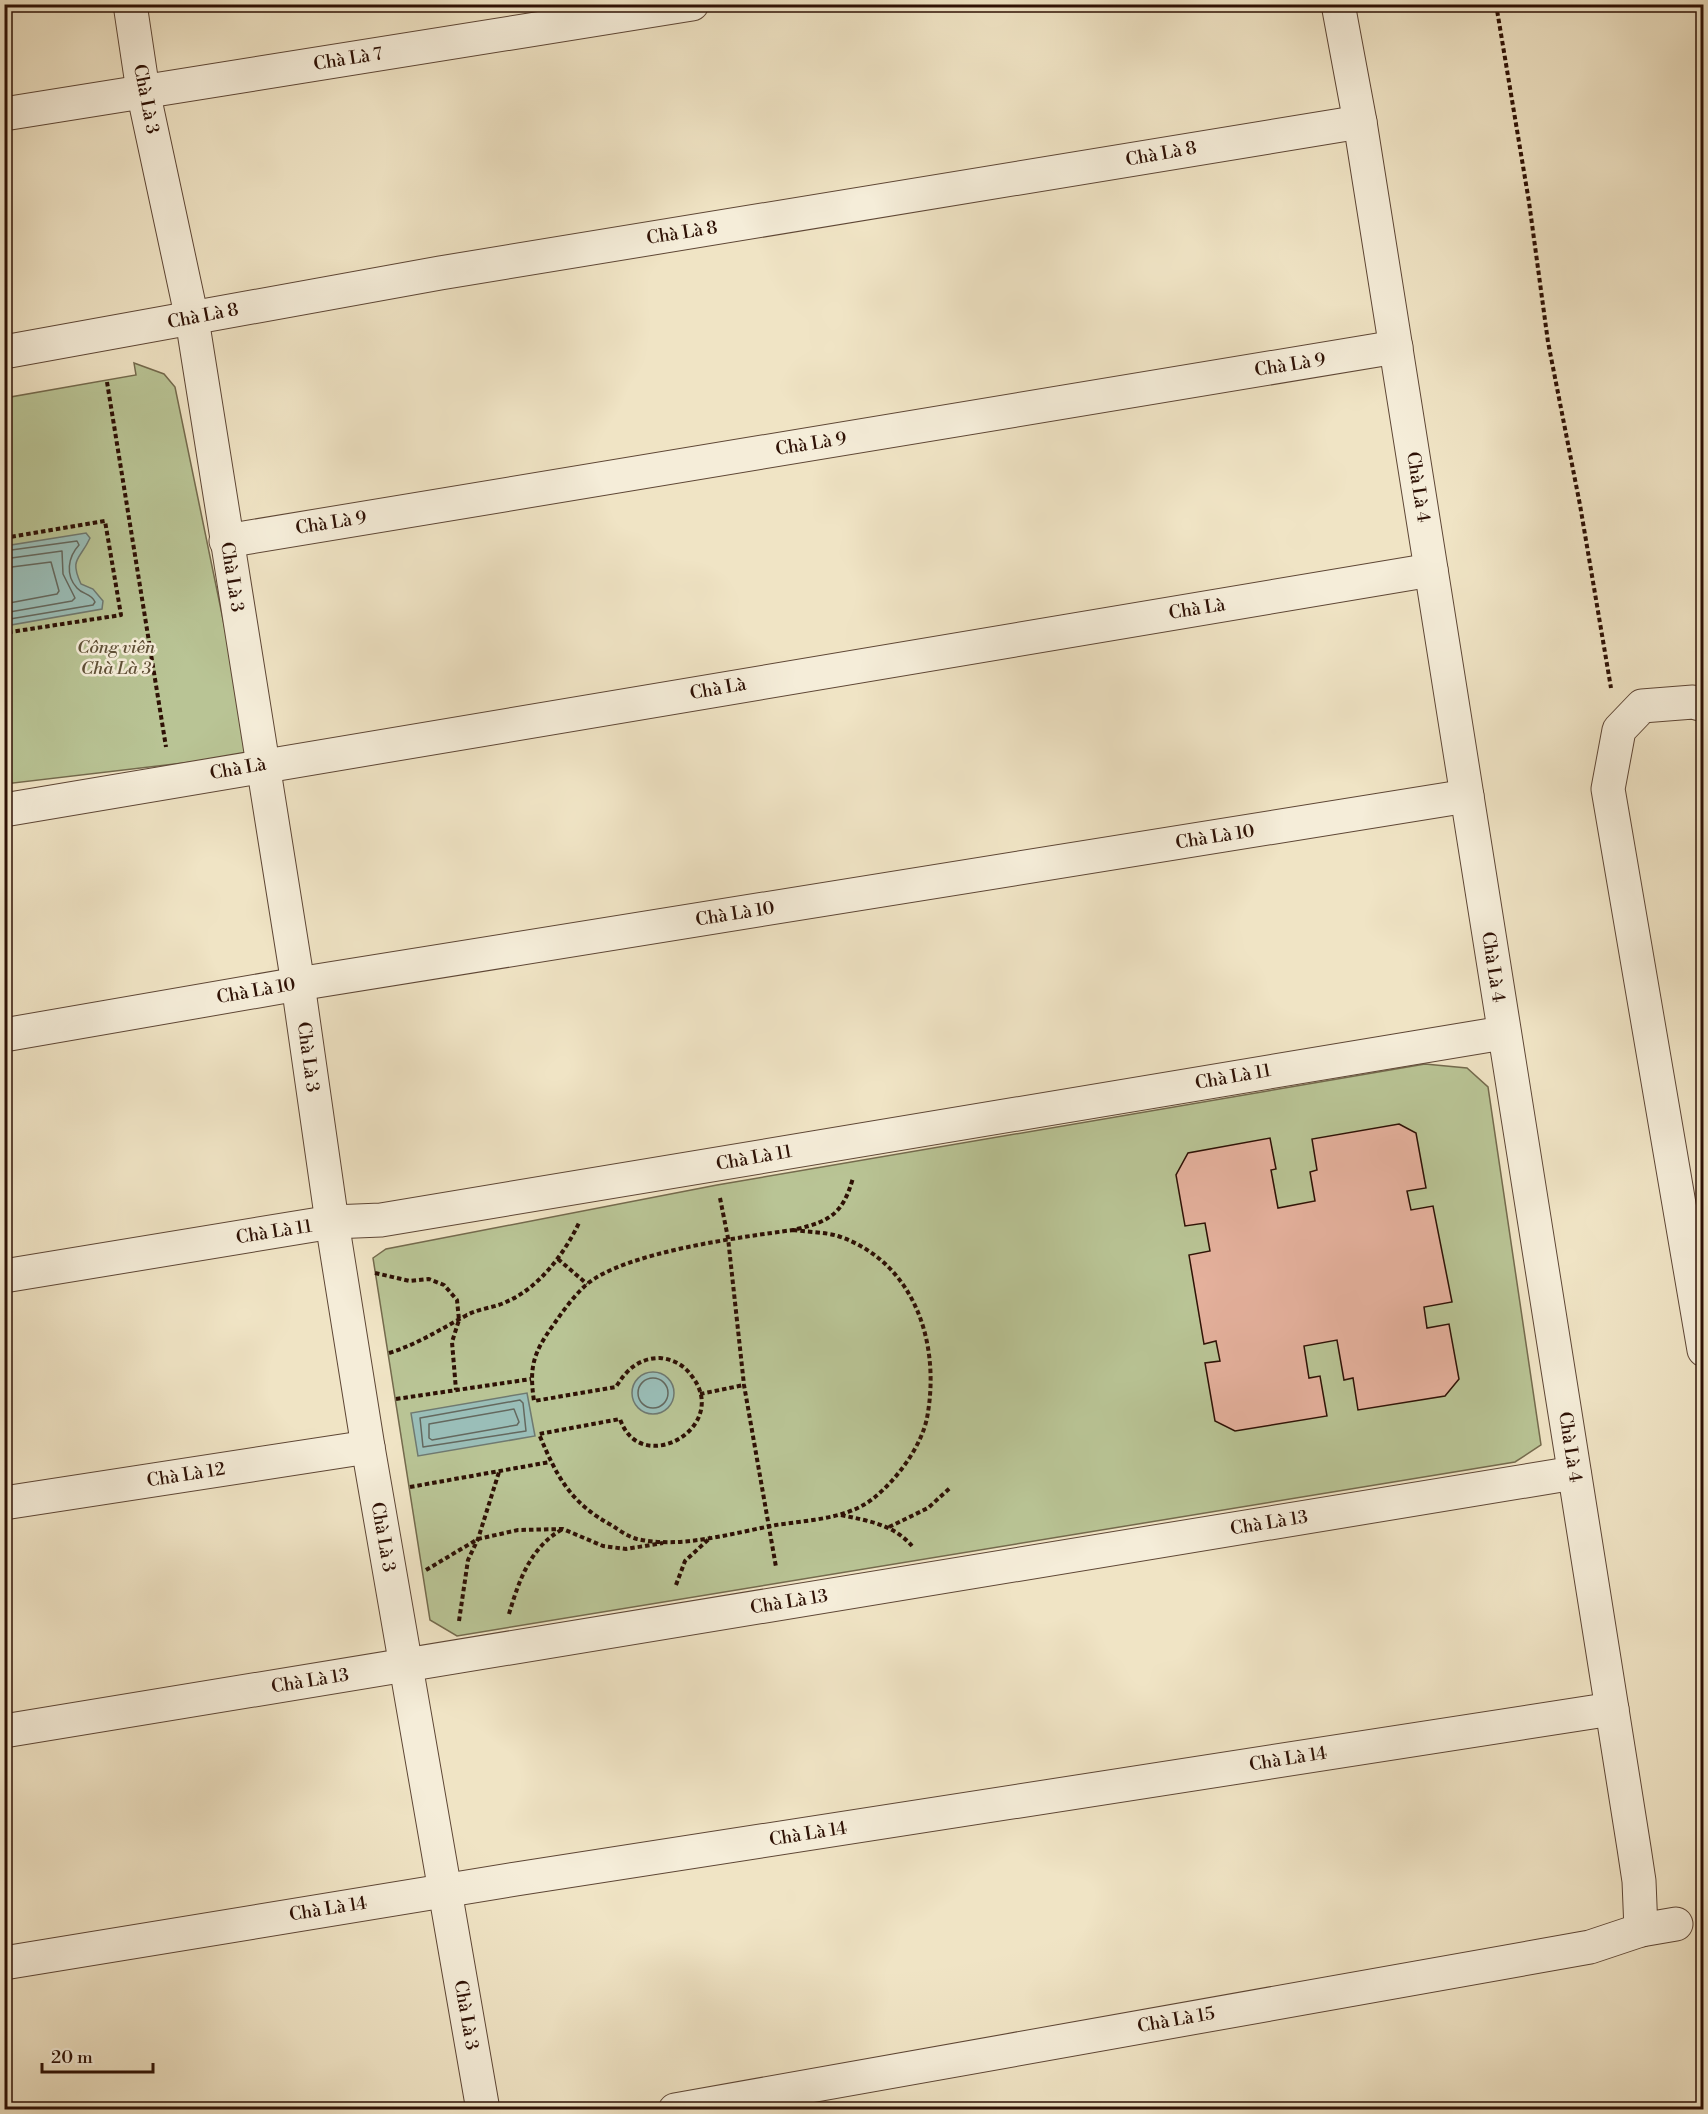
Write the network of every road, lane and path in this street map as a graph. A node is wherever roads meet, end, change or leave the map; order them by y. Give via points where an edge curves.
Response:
1 (130, 4) edge
2 (692, 4) edge
3 (1338, 4) edge
4 (1496, 4) edge
5 (143, 91) junction
6 (4, 114) edge
7 (1360, 122) junction
8 (192, 319) junction
9 (1395, 347) junction
10 (4, 352) edge
11 (106, 382) dead end
12 (4, 538) edge
13 (226, 540) junction
14 (1431, 570) junction
15 (4, 633) edge
16 (1704, 705) edge
17 (1619, 730) junction
18 (166, 748) dead end
19 (262, 765) junction
20 (1467, 796) junction
21 (4, 810) edge
22 (298, 984) junction
23 (1503, 1033) junction
24 (4, 1035) edge
25 (854, 1176) dead end
26 (719, 1195) dead end
27 (584, 1214) dead end
28 (332, 1222) junction
29 (793, 1230) junction
30 (728, 1238) junction
31 (558, 1259) junction
32 (375, 1273) dead end
33 (4, 1276) edge
34 (587, 1284) junction
35 (459, 1320) junction
36 (1704, 1350) edge
37 (388, 1354) dead end
38 (531, 1379) junction
39 (744, 1385) junction
40 (456, 1390) junction
41 (700, 1394) junction
42 (395, 1399) dead end
43 (368, 1447) junction
44 (550, 1462) junction
45 (499, 1472) junction
46 (1574, 1473) junction
47 (409, 1487) dead end
48 (951, 1487) dead end
49 (4, 1503) edge
50 (837, 1515) junction
51 (769, 1526) junction
52 (889, 1528) junction
53 (563, 1529) junction
54 (714, 1535) junction
55 (478, 1539) junction
56 (672, 1542) junction
57 (917, 1551) dead end
58 (423, 1572) dead end
59 (777, 1572) dead end
60 (676, 1589) dead end
61 (508, 1618) dead end
62 (458, 1626) dead end
63 (405, 1665) junction
64 (1612, 1709) junction
65 (4, 1731) edge
66 (445, 1890) junction
67 (1676, 1924) dead end
68 (1641, 1930) junction
69 (4, 1963) edge
70 (483, 2109) edge
71 (675, 2109) edge

1 - 5 street, Chà Là 3
2 - 5 street, Chà Là 7
3 - 7 street, Chà Là 4
4 - 17 path via 1548,342
5 - 6 street, Chà Là 7
5 - 8 street, Chà Là 3
7 - 8 street, Chà Là 8 via 440,273
7 - 9 street, Chà Là 4
8 - 10 street, Chà Là 8
8 - 13 street, Chà Là 3
9 - 13 street, Chà Là 9
9 - 14 street, Chà Là 4
11 - 18 path
12 - 15 path via 105,521 121,615
13 - 19 street, Chà Là 3
14 - 19 street, Chà Là
14 - 20 street, Chà Là 4
16 - 17 street via 1693,702 1642,706
17 - 36 street via 1608,789
19 - 21 street, Chà Là
19 - 22 street, Chà Là 3
20 - 22 street, Chà Là 10
20 - 23 street, Chà Là 4
22 - 24 street, Chà Là 10
22 - 28 street, Chà Là 3
23 - 28 street, Chà Là 11 via 381,1220
23 - 46 street, Chà Là 4
25 - 29 path via 838,1211 824,1222
26 - 30 path
27 - 31 path
28 - 33 street, Chà Là 11
28 - 43 street, Chà Là 3
29 - 30 path
29 - 50 path via 837,1235 866,1250 900,1278 922,1318 928,1346 926,1420 910,1456 874,1498
30 - 34 path via 622,1265
30 - 39 path
31 - 34 path
31 - 35 path via 548,1272 507,1302 477,1310
32 - 35 path via 410,1281 429,1280 444,1286 457,1300
34 - 38 path via 547,1334 533,1359
35 - 37 path via 415,1345
35 - 40 path via 452,1342
38 - 40 path
38 - 41 path via 534,1401 616,1387 634,1365 661,1358 687,1370
39 - 41 path
39 - 51 path
40 - 42 path
41 - 44 path via 701,1410 696,1423 675,1442 647,1445 633,1438 620,1419 539,1434
43 - 49 street, Chà Là 12
43 - 63 street, Chà Là 3
44 - 45 path
44 - 56 path via 568,1494 602,1520 635,1539
45 - 47 path
45 - 55 path
46 - 63 street, Chà Là 13
46 - 64 street, Chà Là 4
48 - 52 path via 928,1508
50 - 51 path
50 - 52 path
51 - 54 path
51 - 59 path
52 - 57 path via 903,1535
53 - 55 path via 518,1530
53 - 56 path via 603,1546 626,1549
53 - 61 path via 547,1538 529,1562
54 - 56 path
54 - 60 path via 685,1561 676,1578
55 - 58 path
55 - 62 path via 468,1560
63 - 65 street, Chà Là 13
63 - 66 street, Chà Là 3
64 - 66 street, Chà Là 14
64 - 68 street, Chà Là 4 via 1639,1881
66 - 69 street, Chà Là 14
66 - 70 street, Chà Là 3
67 - 68 street, Chà Là 15
68 - 71 street, Chà Là 15 via 1590,1947

